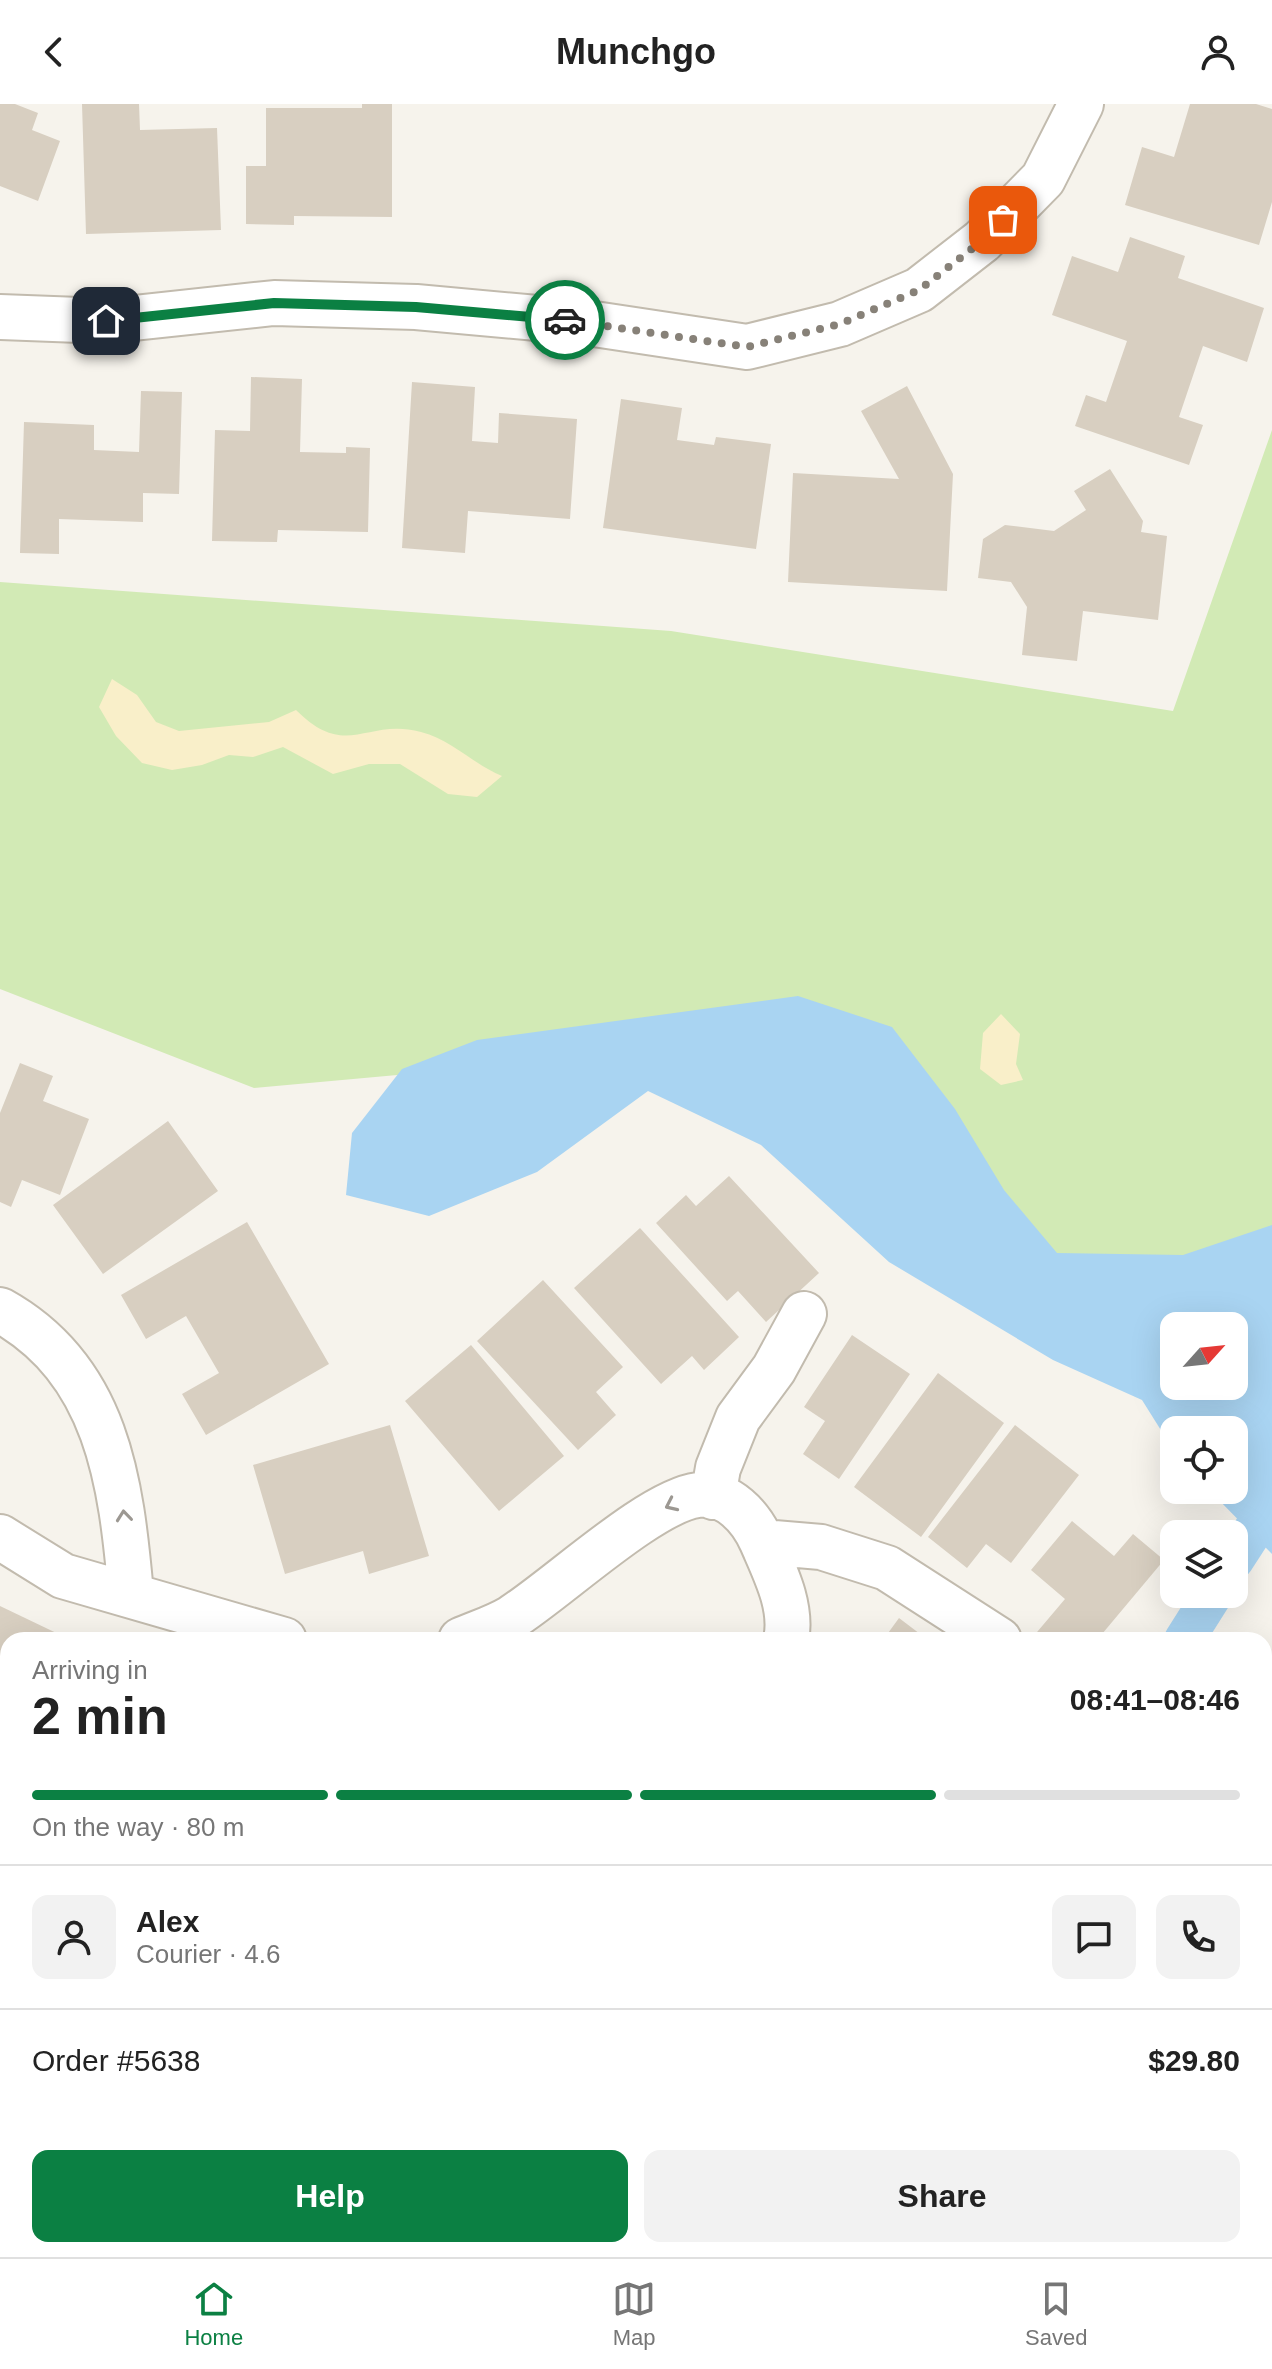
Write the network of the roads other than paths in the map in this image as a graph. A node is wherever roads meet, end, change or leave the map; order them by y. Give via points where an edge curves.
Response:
1 (1081, 104) edge
2 (0, 317) edge
3 (0, 1310) edge
4 (804, 1314) dead end
5 (713, 1497) junction
6 (0, 1537) edge
7 (762, 1542) junction
8 (131, 1594) junction
9 (257, 1632) edge
10 (480, 1632) edge
11 (788, 1632) edge
12 (987, 1632) edge

1 - 2 street via 1043,179 982,241 919,290 840,324 747,347 581,322 416,307 274,303 106,321
8 -> 3 street via 123,1505 100,1421 60,1355
4 - 5 street via 774,1369 738,1418
5 - 7 street via 736,1504
5 -> 10 street via 701,1494 668,1504 509,1620
6 - 8 street via 63,1576
7 - 11 street via 790,1623
7 - 12 street via 821,1547 887,1568
8 - 9 street

